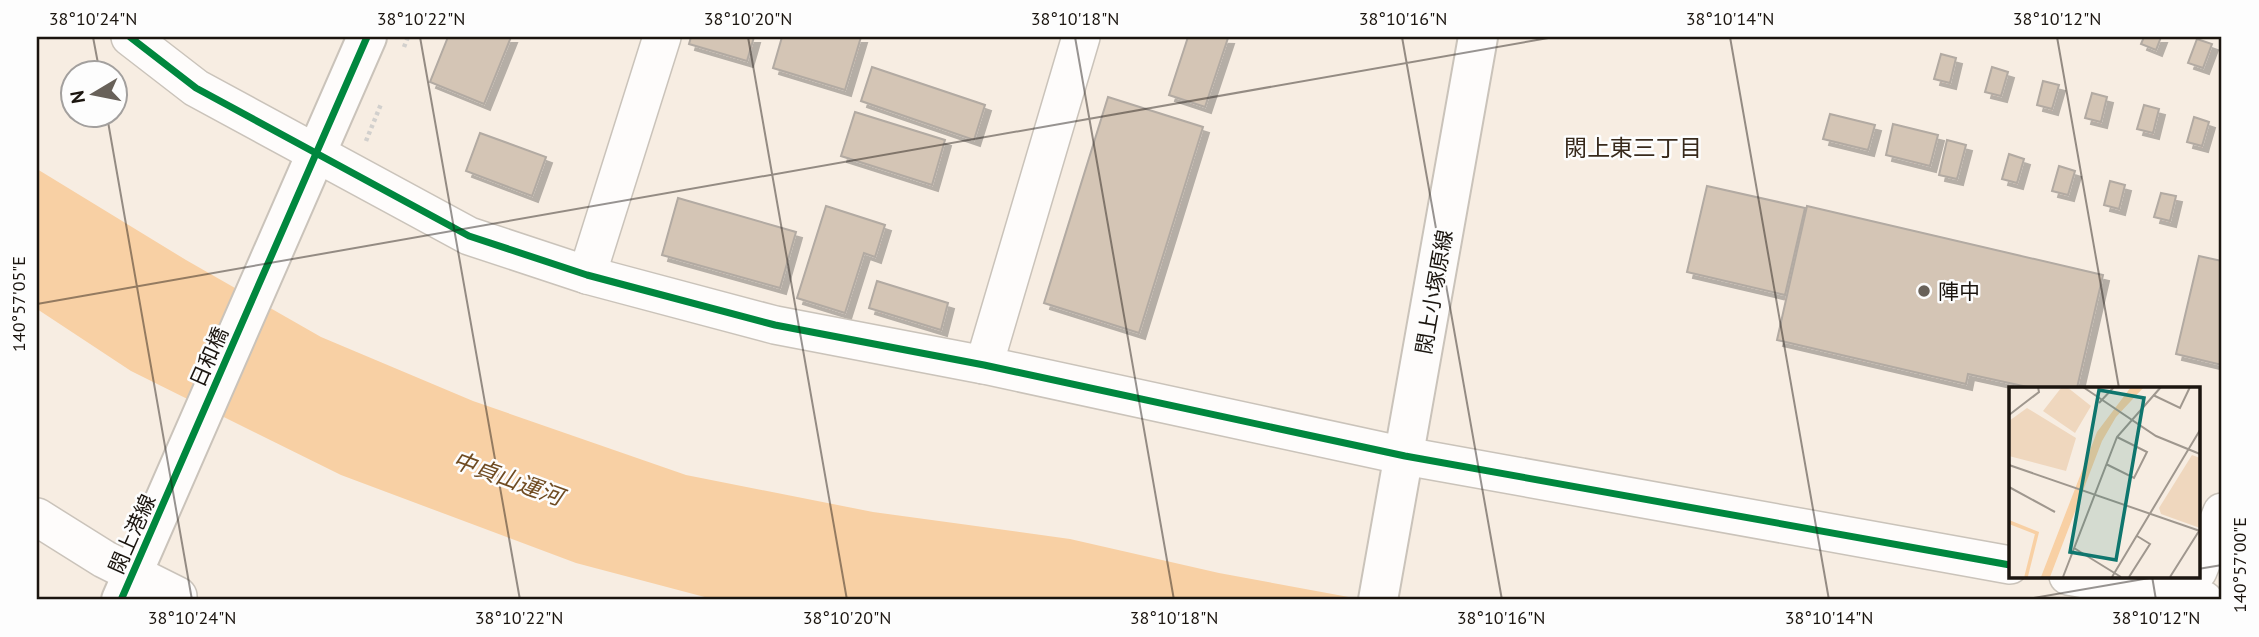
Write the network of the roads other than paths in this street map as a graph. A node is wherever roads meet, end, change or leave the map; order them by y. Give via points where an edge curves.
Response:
1 (130, 37) edge
2 (367, 37) edge
3 (662, 37) edge
4 (1081, 37) edge
5 (1478, 37) edge
6 (317, 155) junction
7 (587, 275) junction
8 (984, 365) junction
9 (1405, 456) junction
10 (175, 481) joint
11 (2222, 512) edge
12 (37, 517) edge
13 (2009, 565) edge
14 (2200, 575) edge
15 (2094, 578) edge
16 (127, 586) edge
17 (2196, 586) edge
18 (178, 596) dead end
19 (1378, 600) edge

1 - 6 street via 196,88
2 - 6 main road
3 - 7 street
4 - 8 street
5 - 9 main road, 閖上小塚原線
6 - 7 street via 469,236
6 - 10 main road, 日和橋
7 - 8 street via 775,325
8 - 9 street
9 - 13 street
9 - 19 main road, 閖上小塚原線
10 - 16 main road, 閖上港線
11 - 14 street
12 - 16 street via 104,558
15 - 17 street
16 - 18 street

